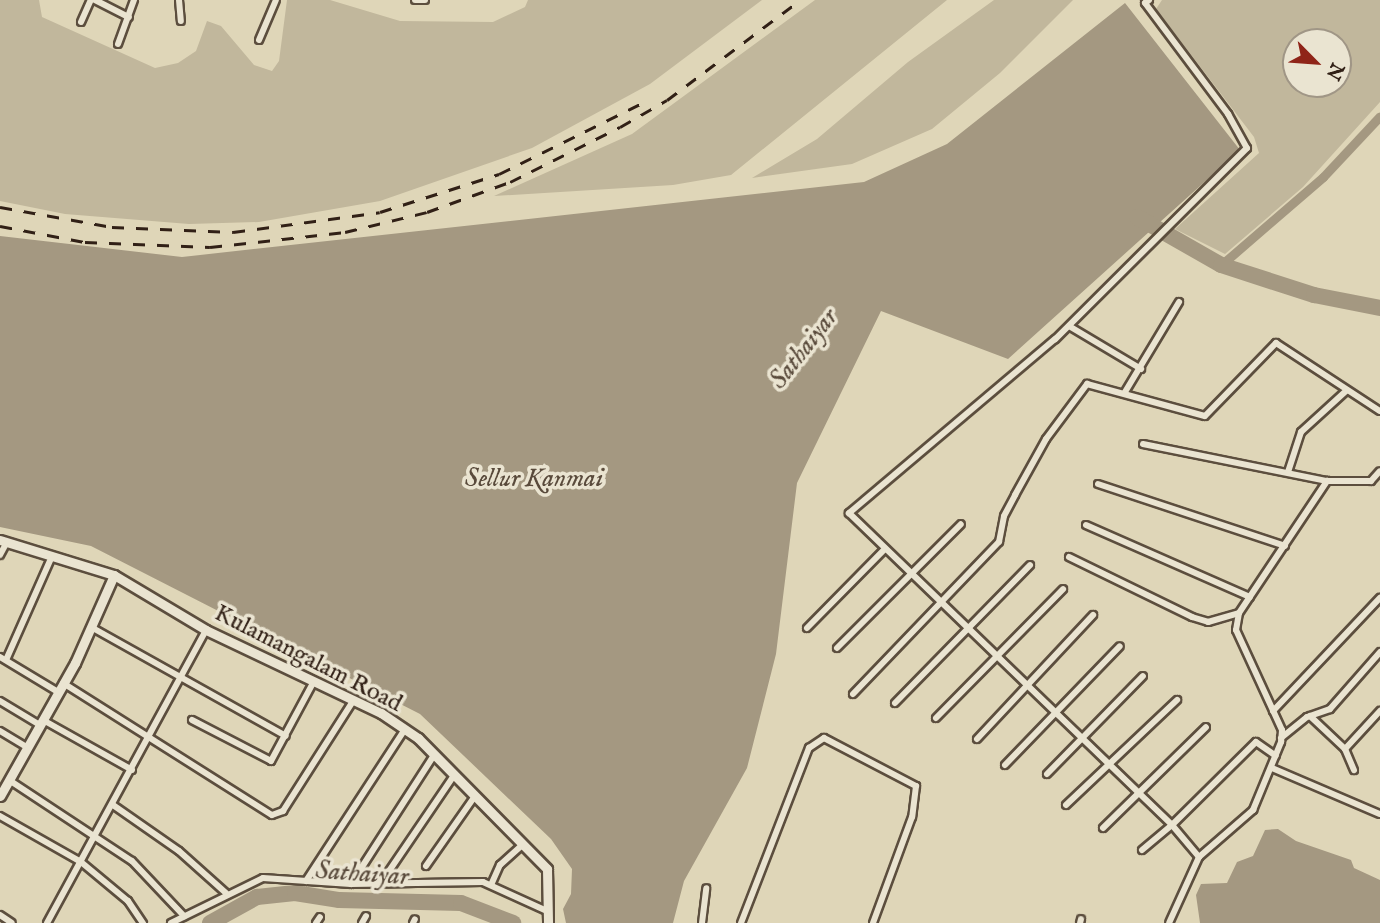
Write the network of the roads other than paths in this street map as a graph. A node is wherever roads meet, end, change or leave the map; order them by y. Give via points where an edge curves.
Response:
1 (93, 0) edge
2 (134, 0) edge
3 (179, 0) edge
4 (276, 0) edge
5 (415, 0) edge
6 (425, 0) edge
7 (1149, 0) edge
8 (128, 17) junction
9 (181, 21) dead end
10 (81, 22) dead end
11 (259, 40) dead end
12 (118, 44) dead end
13 (1179, 302) dead end
14 (1069, 326) junction
15 (1141, 369) junction
16 (1347, 390) junction
17 (1125, 392) junction
18 (1380, 411) edge
19 (1143, 444) dead end
20 (1380, 471) edge
21 (1288, 472) junction
22 (1327, 481) junction
23 (1098, 484) dead end
24 (961, 524) dead end
25 (1086, 525) dead end
26 (3, 541) edge
27 (1285, 546) junction
28 (885, 549) junction
29 (0, 555) edge
30 (52, 556) junction
31 (1069, 557) dead end
32 (1030, 565) dead end
33 (911, 574) junction
34 (114, 575) junction
35 (1063, 589) dead end
36 (1250, 597) junction
37 (1380, 598) edge
38 (941, 605) junction
39 (1239, 613) junction
40 (1093, 615) dead end
41 (91, 627) junction
42 (807, 628) dead end
43 (966, 628) junction
44 (206, 630) junction
45 (1120, 646) dead end
46 (837, 648) dead end
47 (1380, 652) edge
48 (995, 657) junction
49 (3, 659) edge
50 (1143, 676) dead end
51 (181, 679) junction
52 (313, 683) junction
53 (1026, 686) junction
54 (61, 687) junction
55 (853, 694) dead end
56 (1177, 700) dead end
57 (0, 701) edge
58 (353, 701) junction
59 (895, 703) dead end
60 (1273, 710) junction
61 (1380, 711) edge
62 (1054, 713) junction
63 (1310, 716) junction
64 (936, 718) dead end
65 (192, 720) dead end
66 (41, 722) junction
67 (1206, 727) dead end
68 (405, 729) junction
69 (0, 731) edge
70 (286, 736) junction
71 (150, 738) junction
72 (1080, 738) junction
73 (1281, 738) junction
74 (977, 739) dead end
75 (27, 747) junction
76 (1345, 749) junction
77 (434, 755) junction
78 (1276, 756) junction
79 (1005, 765) dead end
80 (1110, 766) junction
81 (1272, 768) junction
82 (132, 770) junction
83 (1354, 770) dead end
84 (1048, 774) dead end
85 (453, 777) junction
86 (9, 780) junction
87 (1, 791) edge
88 (1139, 794) junction
89 (475, 796) junction
90 (113, 805) junction
91 (1066, 805) dead end
92 (1380, 814) edge
93 (0, 816) edge
94 (1172, 825) junction
95 (1103, 828) dead end
96 (97, 834) junction
97 (525, 842) junction
98 (1142, 850) dead end
99 (1199, 857) junction
100 (81, 862) junction
101 (426, 866) dead end
102 (385, 877) dead end
103 (306, 881) junction
104 (351, 884) junction
105 (491, 885) junction
106 (706, 888) dead end
107 (226, 893) junction
108 (0, 915) edge
109 (184, 916) junction
110 (366, 916) dead end
111 (550, 918) edge
112 (12, 923) edge
113 (47, 923) edge
114 (143, 923) edge
115 (171, 923) edge
116 (362, 923) edge
117 (702, 923) edge
118 (741, 923) edge
119 (873, 923) edge
120 (1169, 923) edge

1 - 8 street
1 - 10 street
2 - 8 street
3 - 9 street
4 - 11 street
5 - 6 street
7 - 14 street via 1145,3 1228,114 1247,148
8 - 12 street
13 - 15 street
14 - 15 street
14 - 28 street via 849,513
15 - 17 street
16 - 17 street via 1273,343 1205,416
16 - 18 street
16 - 21 street via 1301,432
17 - 38 street via 1093,383 1081,388 1004,516 1003,538
19 - 21 street
20 - 22 street via 1371,481
21 - 22 street
22 - 27 street
23 - 27 street
24 - 33 street
25 - 36 street
26 - 29 street
26 - 30 main road, Kulamangalam Road
27 - 36 street
28 - 33 street
28 - 42 street
30 - 34 main road, Kulamangalam Road
30 - 49 street
31 - 39 street via 1192,617 1208,622
32 - 43 street
33 - 38 street
33 - 46 street
34 - 41 main road
34 - 44 main road, Kulamangalam Road
35 - 48 street
36 - 39 street
37 - 60 street
38 - 43 street
38 - 55 street
39 - 60 street via 1237,630
40 - 53 street
41 - 51 street
41 - 54 main road
43 - 48 street
43 - 59 street
44 - 51 street
44 - 52 main road, Kulamangalam Road
45 - 62 street
47 - 63 street via 1330,709
48 - 53 street
48 - 64 street
49 - 54 street
50 - 72 street
51 - 70 street
51 - 71 street
52 - 58 main road, Kulamangalam Road
52 - 70 street
53 - 62 street
53 - 74 street
54 - 66 main road
54 - 71 street
56 - 80 street
57 - 66 street
58 - 68 main road, Kulamangalam Road
58 - 71 street via 277,815 265,812
60 - 73 street
61 - 76 street
62 - 72 street
62 - 79 street
63 - 73 street
63 - 76 street
65 - 70 street via 268,761
66 - 75 main road
66 - 82 street
67 - 88 street
68 - 77 main road, Kulamangalam Road
68 - 103 street
69 - 75 street
71 - 82 street
72 - 80 street
72 - 84 street
73 - 78 street
75 - 86 main road
76 - 83 street
77 - 85 main road, Kulamangalam Road
77 - 104 street
78 - 81 street
78 - 94 street via 1256,742
80 - 88 street
80 - 91 street
81 - 92 street
81 - 99 street via 1254,810
82 - 90 street
85 - 89 main road, Kulamangalam Road
85 - 102 street
86 - 87 main road
86 - 96 street
88 - 94 street
88 - 95 street
89 - 97 main road, Kulamangalam Road
89 - 101 street
90 - 96 street
90 - 107 street via 171,845
93 - 100 street
94 - 98 street
94 - 99 street
96 - 100 street
96 - 109 street via 153,880
97 - 105 street via 500,865
97 - 111 main road, Kulamangalam Road via 547,869
99 - 120 street
100 - 113 street
100 - 114 street via 128,901
103 - 104 street
103 - 107 street via 263,878
104 - 105 street via 464,880
105 - 111 street
106 - 117 street
107 - 109 street
108 - 112 street
109 - 115 street
110 - 116 street
118 - 119 street via 809,748 824,738 916,786 912,817

